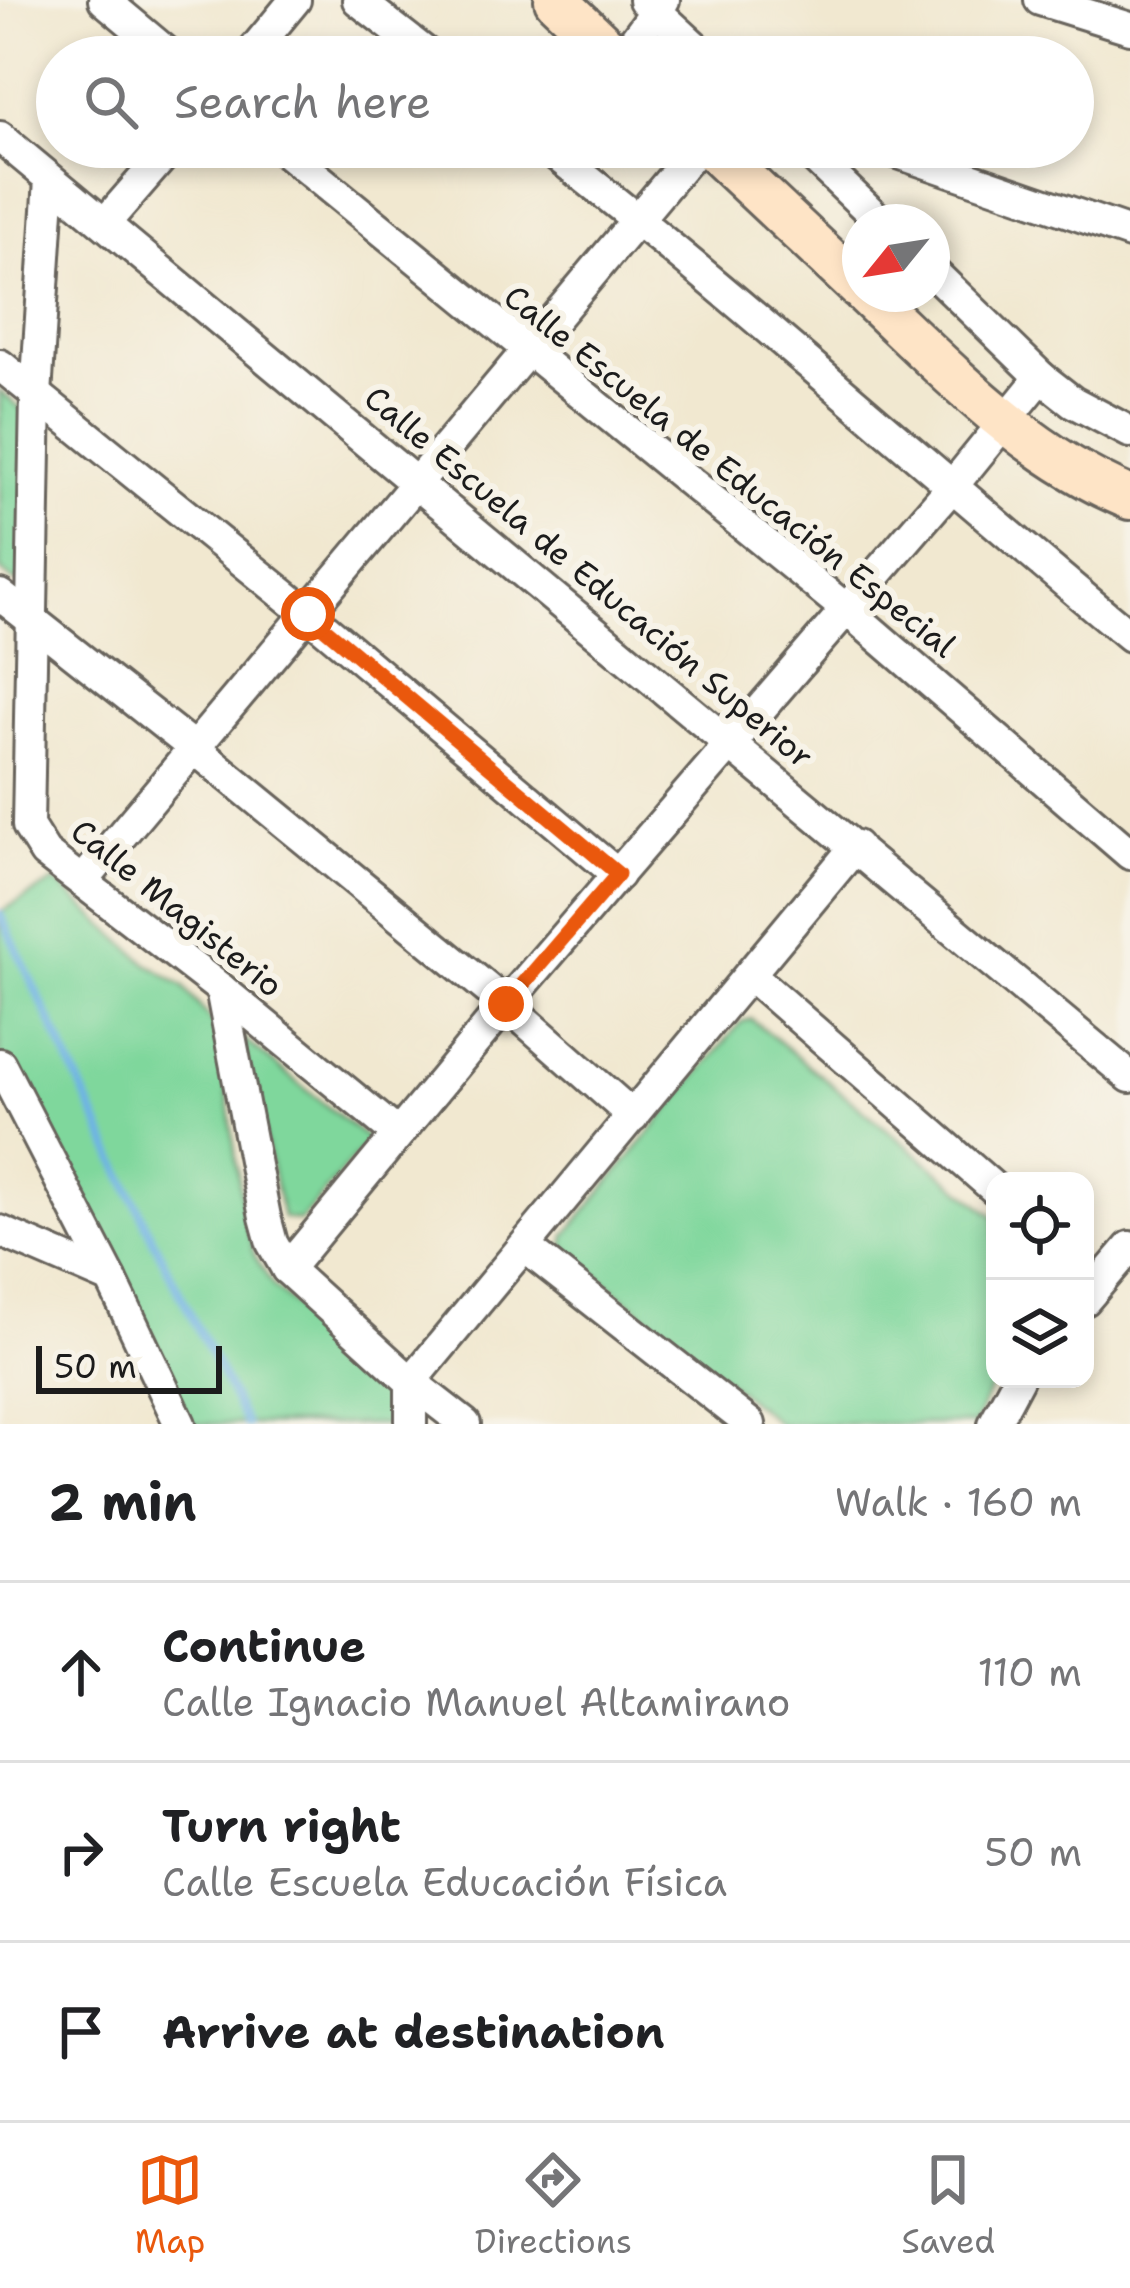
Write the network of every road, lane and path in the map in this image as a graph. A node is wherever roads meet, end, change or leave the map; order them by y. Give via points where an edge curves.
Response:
1 (104, 0) edge
2 (295, 0) edge
3 (358, 0) edge
4 (556, 0) edge
5 (1040, 0) edge
6 (655, 4) edge
7 (1130, 28) edge
8 (147, 36) edge
9 (265, 36) edge
10 (404, 36) edge
11 (596, 36) edge
12 (633, 36) edge
13 (686, 36) edge
14 (0, 137) edge
15 (36, 167) edge
16 (38, 168) edge
17 (153, 168) edge
18 (305, 168) edge
19 (573, 168) edge
20 (680, 168) edge
21 (732, 168) edge
22 (825, 168) edge
23 (942, 168) edge
24 (50, 178) junction
25 (862, 204) edge
26 (638, 219) junction
27 (105, 223) junction
28 (1130, 233) edge
29 (842, 271) edge
30 (950, 289) edge
31 (885, 312) edge
32 (528, 353) junction
33 (0, 364) edge
34 (1041, 377) junction
35 (37, 395) junction
36 (1004, 424) junction
37 (1130, 432) edge
38 (420, 483) junction
39 (950, 489) junction
40 (1130, 498) edge
41 (0, 595) edge
42 (846, 609) junction
43 (308, 614) junction
44 (34, 625) junction
45 (1130, 636) edge
46 (732, 742) junction
47 (194, 748) junction
48 (856, 846) junction
49 (1130, 854) edge
50 (618, 874) junction
51 (83, 880) junction
52 (750, 975) junction
53 (221, 989) junction
54 (506, 1004) junction
55 (0, 1064) edge
56 (1130, 1077) edge
57 (633, 1116) junction
58 (398, 1134) junction
59 (986, 1181) edge
60 (0, 1231) edge
61 (1130, 1247) edge
62 (526, 1248) junction
63 (286, 1269) junction
64 (111, 1279) junction
65 (1093, 1280) edge
66 (411, 1382) junction
67 (1013, 1388) edge
68 (180, 1424) edge
69 (411, 1424) edge
70 (465, 1424) edge
71 (750, 1424) edge
72 (994, 1424) edge

1 - 8 street
2 - 9 street
3 - 10 street
4 - 11 street
5 - 7 street
6 - 12 street
6 - 13 street
14 - 15 street, Calle Escuela de Educación Superior
16 - 24 street, Calle Escuela de Educación Superior
17 - 27 street
18 - 32 street, Calle Escuela de Educación Especial
19 - 26 street
20 - 26 street
21 - 29 street
22 - 25 street
23 - 28 street
24 - 27 street, Calle Escuela de Educación Superior
24 - 35 street, Calle Magisterio
26 - 32 street
26 - 39 street
27 - 38 street, Calle Escuela de Educación Superior
30 - 34 street
31 - 36 street
32 - 38 street
32 - 42 street, Calle Escuela de Educación Especial
33 - 35 street
34 - 36 street
34 - 37 street
35 - 43 street
35 - 44 street, Calle Magisterio
36 - 39 street
36 - 40 street
38 - 43 street
38 - 46 street, Calle Escuela de Educación Superior
39 - 42 street
39 - 45 street
41 - 44 street
42 - 46 street
42 - 49 street, Calle Escuela de Educación Especial
43 - 47 street
43 - 50 street
44 - 47 street
44 - 51 street, Calle Magisterio via 28,826 45,853
46 - 48 street, Calle Escuela de Educación Superior
46 - 50 street
47 - 51 street
47 - 54 street
48 - 52 street
48 - 56 street, Calle Escuela de Educación Superior
50 - 54 street
51 - 53 street, Calle Magisterio
52 - 57 street
52 - 59 street
53 - 58 street, Calle Magisterio
53 - 63 street via 265,1217
54 - 57 street
54 - 58 street
55 - 64 street
57 - 62 street
58 - 63 street
60 - 64 street
61 - 65 street
62 - 66 street
62 - 71 street
63 - 66 street
64 - 68 street
66 - 69 street
66 - 70 street
67 - 72 street

